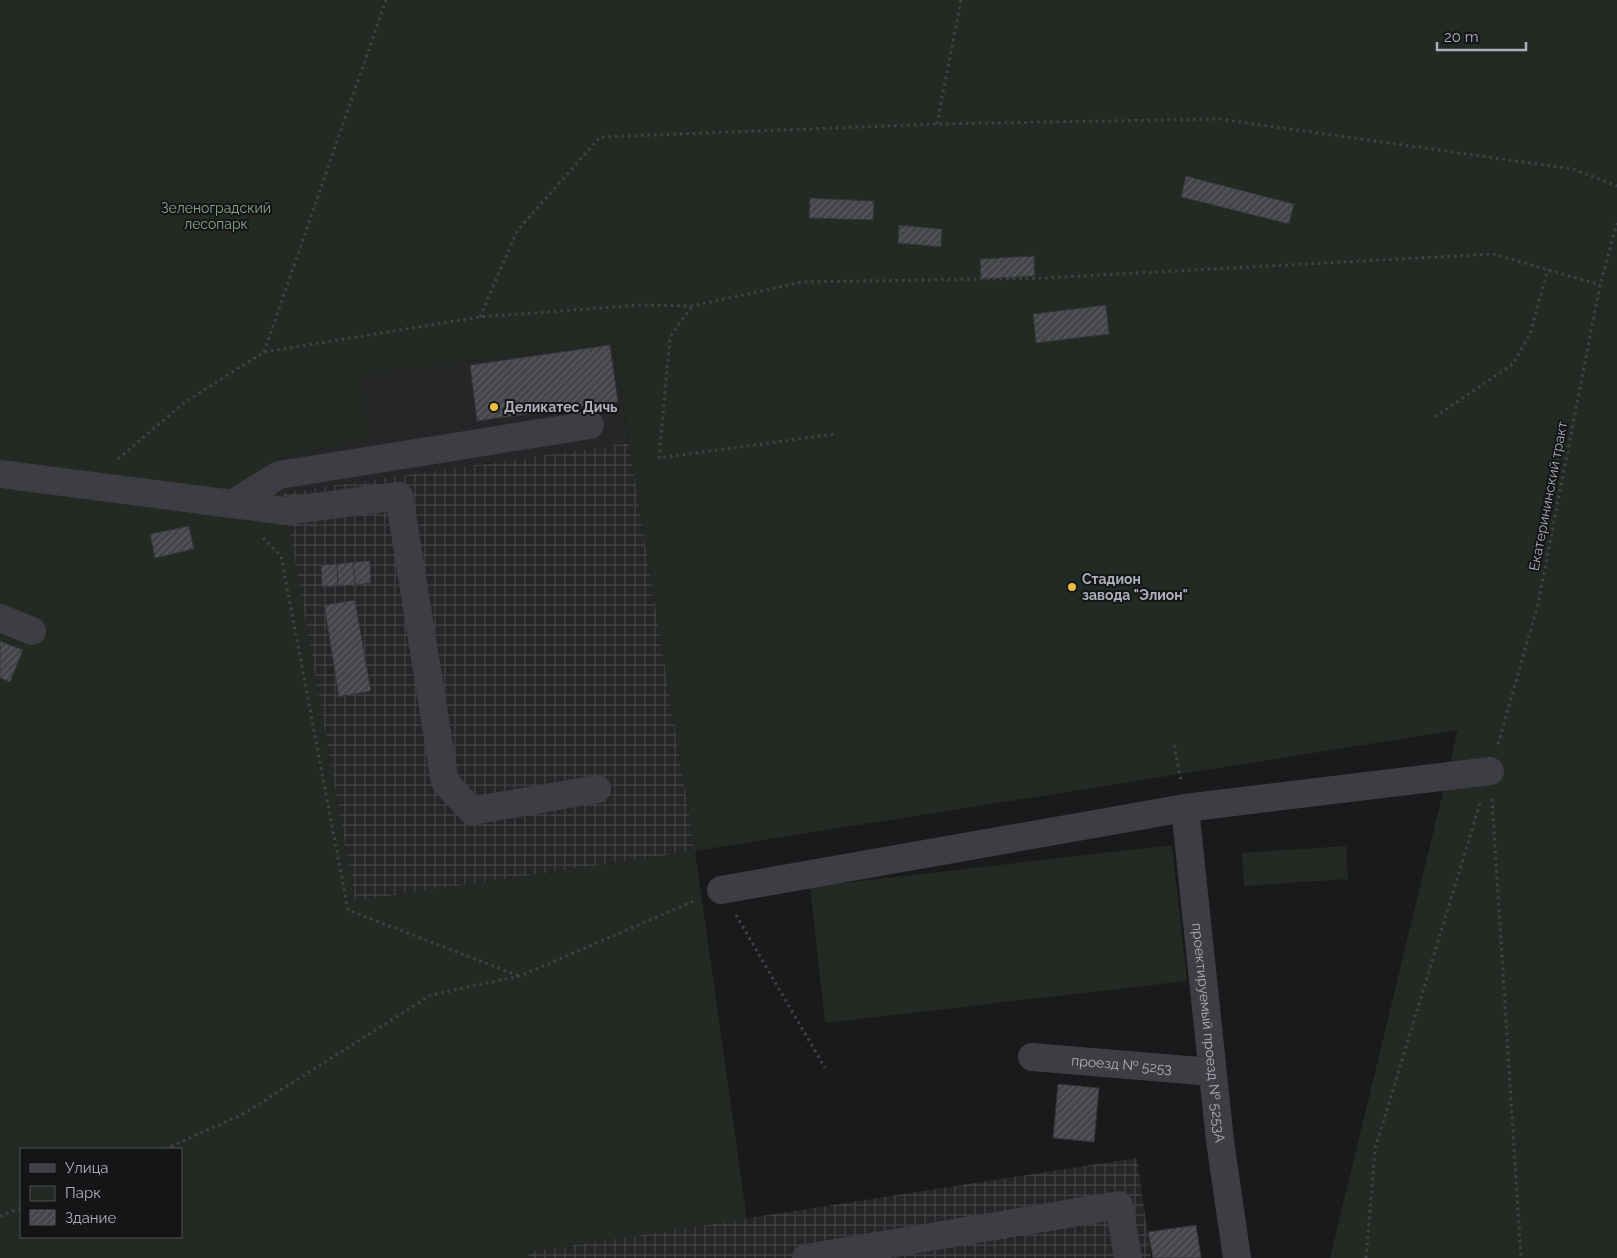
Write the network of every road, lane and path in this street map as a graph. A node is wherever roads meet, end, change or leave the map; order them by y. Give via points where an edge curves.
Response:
1 (386, 0) edge
2 (961, 0) edge
3 (937, 124) junction
4 (1617, 186) edge
5 (1617, 223) edge
6 (1615, 242) edge
7 (1548, 270) junction
8 (1600, 285) junction
9 (692, 306) junction
10 (480, 317) junction
11 (264, 352) junction
12 (1435, 417) dead end
13 (590, 425) dead end
14 (835, 434) dead end
15 (0, 474) edge
16 (87, 486) junction
17 (232, 504) junction
18 (262, 537) dead end
19 (0, 618) edge
20 (32, 631) dead end
21 (1174, 745) dead end
22 (1490, 771) junction
23 (597, 789) dead end
24 (1185, 808) junction
25 (721, 890) junction
26 (520, 976) junction
27 (1032, 1056) dead end
28 (825, 1068) dead end
29 (1212, 1072) junction
30 (167, 1148) edge
31 (20, 1208) edge
32 (0, 1216) edge
33 (806, 1258) edge
34 (1128, 1258) edge
35 (1237, 1258) edge
36 (1366, 1258) edge
37 (1521, 1258) edge

1 - 11 path
2 - 3 path
3 - 4 path via 1219,118 1573,170
3 - 10 path via 600,137 517,231
5 - 6 path, Екатерининский тракт
6 - 8 path, Екатерининский тракт
7 - 8 path
7 - 9 path via 1493,254 1044,278 803,282
7 - 12 path via 1530,334 1513,364
8 - 22 path, Екатерининский тракт via 1538,604
9 - 10 path via 640,304
9 - 14 path via 670,337 659,458
10 - 11 path
11 - 16 path via 185,402
13 - 17 lane via 279,474
15 - 16 lane
16 - 17 lane
17 - 23 lane via 285,511 398,496 445,782 472,811
18 - 26 path via 281,556 348,910
19 - 20 lane
21 - 24 path
22 - 24 lane
22 - 36 path, Екатерининский тракт via 1375,1149
22 - 37 path
24 - 25 lane
24 - 29 lane, проектируемый проезд № 5253А
25 - 26 path
25 - 28 path
26 - 30 path via 431,995 243,1114
27 - 29 lane, проезд № 5253
29 - 35 lane, проектируемый проезд № 5253А
31 - 32 path
33 - 34 lane via 1120,1205

